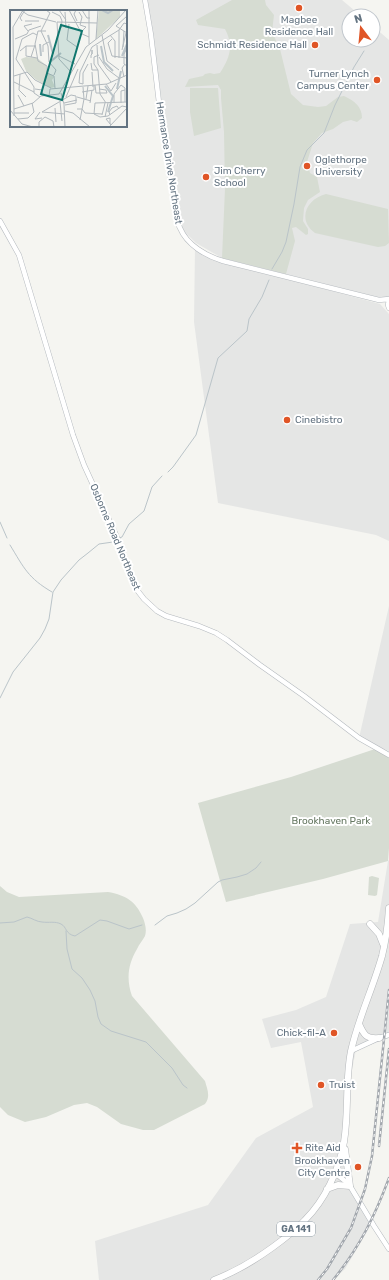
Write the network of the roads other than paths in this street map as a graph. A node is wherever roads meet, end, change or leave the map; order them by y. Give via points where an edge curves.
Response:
1 (145, 0) edge
2 (0, 222) edge
3 (389, 303) edge
4 (389, 755) edge
5 (389, 908) edge
6 (370, 924) dead end
7 (384, 945) junction
8 (359, 1024) junction
9 (389, 1035) edge
10 (379, 1038) junction
11 (351, 1051) junction
12 (344, 1142) junction
13 (335, 1173) junction
14 (350, 1186) junction
15 (327, 1189) junction
16 (389, 1248) edge
17 (214, 1280) edge

1 - 3 street, Hermance Drive Northeast via 176,213 185,236 194,246 212,258
2 - 4 street, Osborne Road Northeast via 19,255 73,435 137,590 151,606 166,616 216,633 359,738
5 - 7 highway, GA 141
6 - 7 highway
7 - 8 highway, GA 141
8 - 10 highway via 366,1036 372,1039
8 - 11 highway, GA 141
9 - 10 street
10 - 11 street
11 - 12 highway, GA 141
12 - 13 highway, GA 141
12 - 14 highway
13 - 14 street
13 - 15 highway, GA 141
14 - 15 highway
14 - 16 street
15 - 17 highway, GA 141 via 310,1215 291,1234 258,1257

